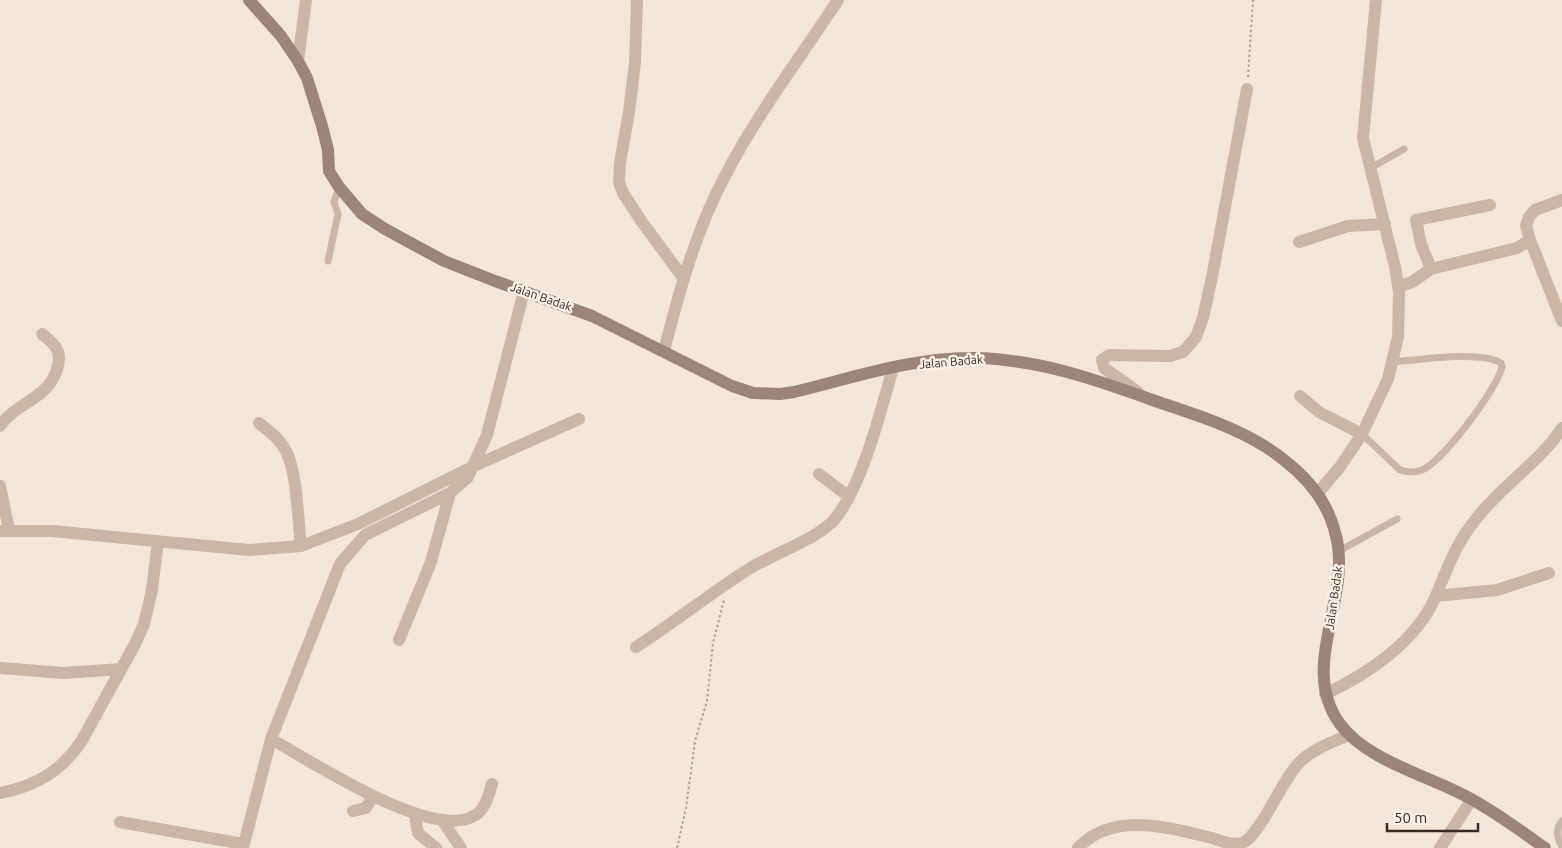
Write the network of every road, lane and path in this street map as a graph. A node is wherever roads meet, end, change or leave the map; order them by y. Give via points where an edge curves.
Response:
1 (249, 0) edge
2 (306, 0) edge
3 (637, 0) edge
4 (838, 0) edge
5 (1254, 0) edge
6 (1376, 0) edge
7 (298, 60) junction
8 (1247, 89) joint
9 (1404, 149) dead end
10 (1369, 169) junction
11 (339, 187) junction
12 (1562, 200) edge
13 (1490, 205) dead end
14 (1385, 224) junction
15 (1530, 240) junction
16 (1298, 242) dead end
17 (328, 261) dead end
18 (1431, 269) junction
19 (684, 279) junction
20 (1398, 287) junction
21 (524, 291) junction
22 (1562, 321) edge
23 (42, 334) dead end
24 (664, 351) junction
25 (1393, 362) junction
26 (893, 368) junction
27 (1300, 396) dead end
28 (1144, 397) junction
29 (579, 419) dead end
30 (259, 423) dead end
31 (0, 426) edge
32 (1562, 428) edge
33 (1362, 434) junction
34 (474, 466) junction
35 (819, 474) dead end
36 (0, 486) edge
37 (450, 493) junction
38 (1318, 493) junction
39 (848, 496) junction
40 (1397, 519) dead end
41 (5, 530) edge
42 (158, 541) junction
43 (302, 546) junction
44 (1340, 551) junction
45 (1549, 573) dead end
46 (730, 581) junction
47 (1436, 596) junction
48 (399, 640) dead end
49 (636, 647) dead end
50 (1, 668) edge
51 (121, 669) junction
52 (1324, 694) junction
53 (1349, 736) junction
54 (271, 738) junction
55 (492, 784) dead end
56 (0, 793) edge
57 (373, 796) junction
58 (1472, 799) junction
59 (353, 811) dead end
60 (415, 815) junction
61 (442, 820) junction
62 (1562, 821) edge
63 (120, 822) dead end
64 (1245, 845) edge
65 (243, 846) edge
66 (1081, 846) edge
67 (1562, 846) edge
68 (436, 848) edge
69 (461, 848) edge
70 (677, 848) edge
71 (1440, 848) edge
72 (1545, 848) edge

1 - 7 street, Jalan Badak
2 - 7 street
3 - 19 street via 635,63 620,182 623,193 642,222
4 - 19 street via 739,149 718,192
5 - 8 path
6 - 10 street via 1363,124
7 - 11 street, Jalan Badak via 322,126 329,171
8 - 28 street via 1212,276 1196,337 1183,352 1170,356 1109,355 1102,360 1107,371
9 - 10 lane
10 - 14 street
11 - 17 lane via 334,202 338,214
11 - 21 street, Jalan Badak via 362,214 385,229 462,269
12 - 15 street via 1531,213 1526,226
13 - 18 street via 1416,220
14 - 16 street via 1348,226
14 - 20 street
15 - 18 street via 1517,248
15 - 22 street
18 - 20 street
19 - 24 street
20 - 25 street via 1399,329
21 - 24 street, Jalan Badak via 592,316
21 - 34 street via 492,419
23 - 31 street via 58,350 55,376 39,397 13,411
24 - 26 street, Jalan Badak via 732,386 766,394 794,392
25 - 33 street via 1384,390
25 - 33 lane via 1467,357 1492,359 1502,367 1486,398 1441,456 1421,470 1400,470
26 - 28 street, Jalan Badak via 971,358 1004,360 1055,368
26 - 39 street via 875,430
27 - 33 street via 1311,407
28 - 38 street, Jalan Badak via 1251,440 1283,459
29 - 34 street
30 - 43 street via 287,452 293,473
32 - 47 street via 1554,440 1476,518 1455,549
33 - 38 street
34 - 37 street via 465,482
34 - 43 street via 351,527
35 - 39 street
36 - 41 street
37 - 48 street via 428,569
37 - 54 street via 365,536 340,564
38 - 44 street, Jalan Badak via 1331,519
39 - 46 street via 837,516 823,529
40 - 44 lane
41 - 42 street
42 - 43 street via 249,550
42 - 51 street via 149,606 135,644
44 - 52 street, Jalan Badak via 1325,654
45 - 47 street via 1497,590
46 - 49 street
46 - 70 path via 713,643 707,701 695,741
47 - 52 street via 1409,634 1378,665
50 - 51 street via 63,673
51 - 56 street via 71,757 46,778 24,788
52 - 53 street, Jalan Badak
53 - 58 street, Jalan Badak via 1375,754
53 - 64 street via 1301,761
54 - 57 street
54 - 65 street
55 - 61 street via 484,806 477,814 465,820
57 - 59 street via 366,808
57 - 60 street
58 - 71 street
58 - 72 street, Jalan Badak
60 - 61 street
60 - 68 street via 418,833
61 - 69 street
62 - 67 lane via 1557,836
63 - 65 street
64 - 66 street via 1154,826 1134,825 1111,828

